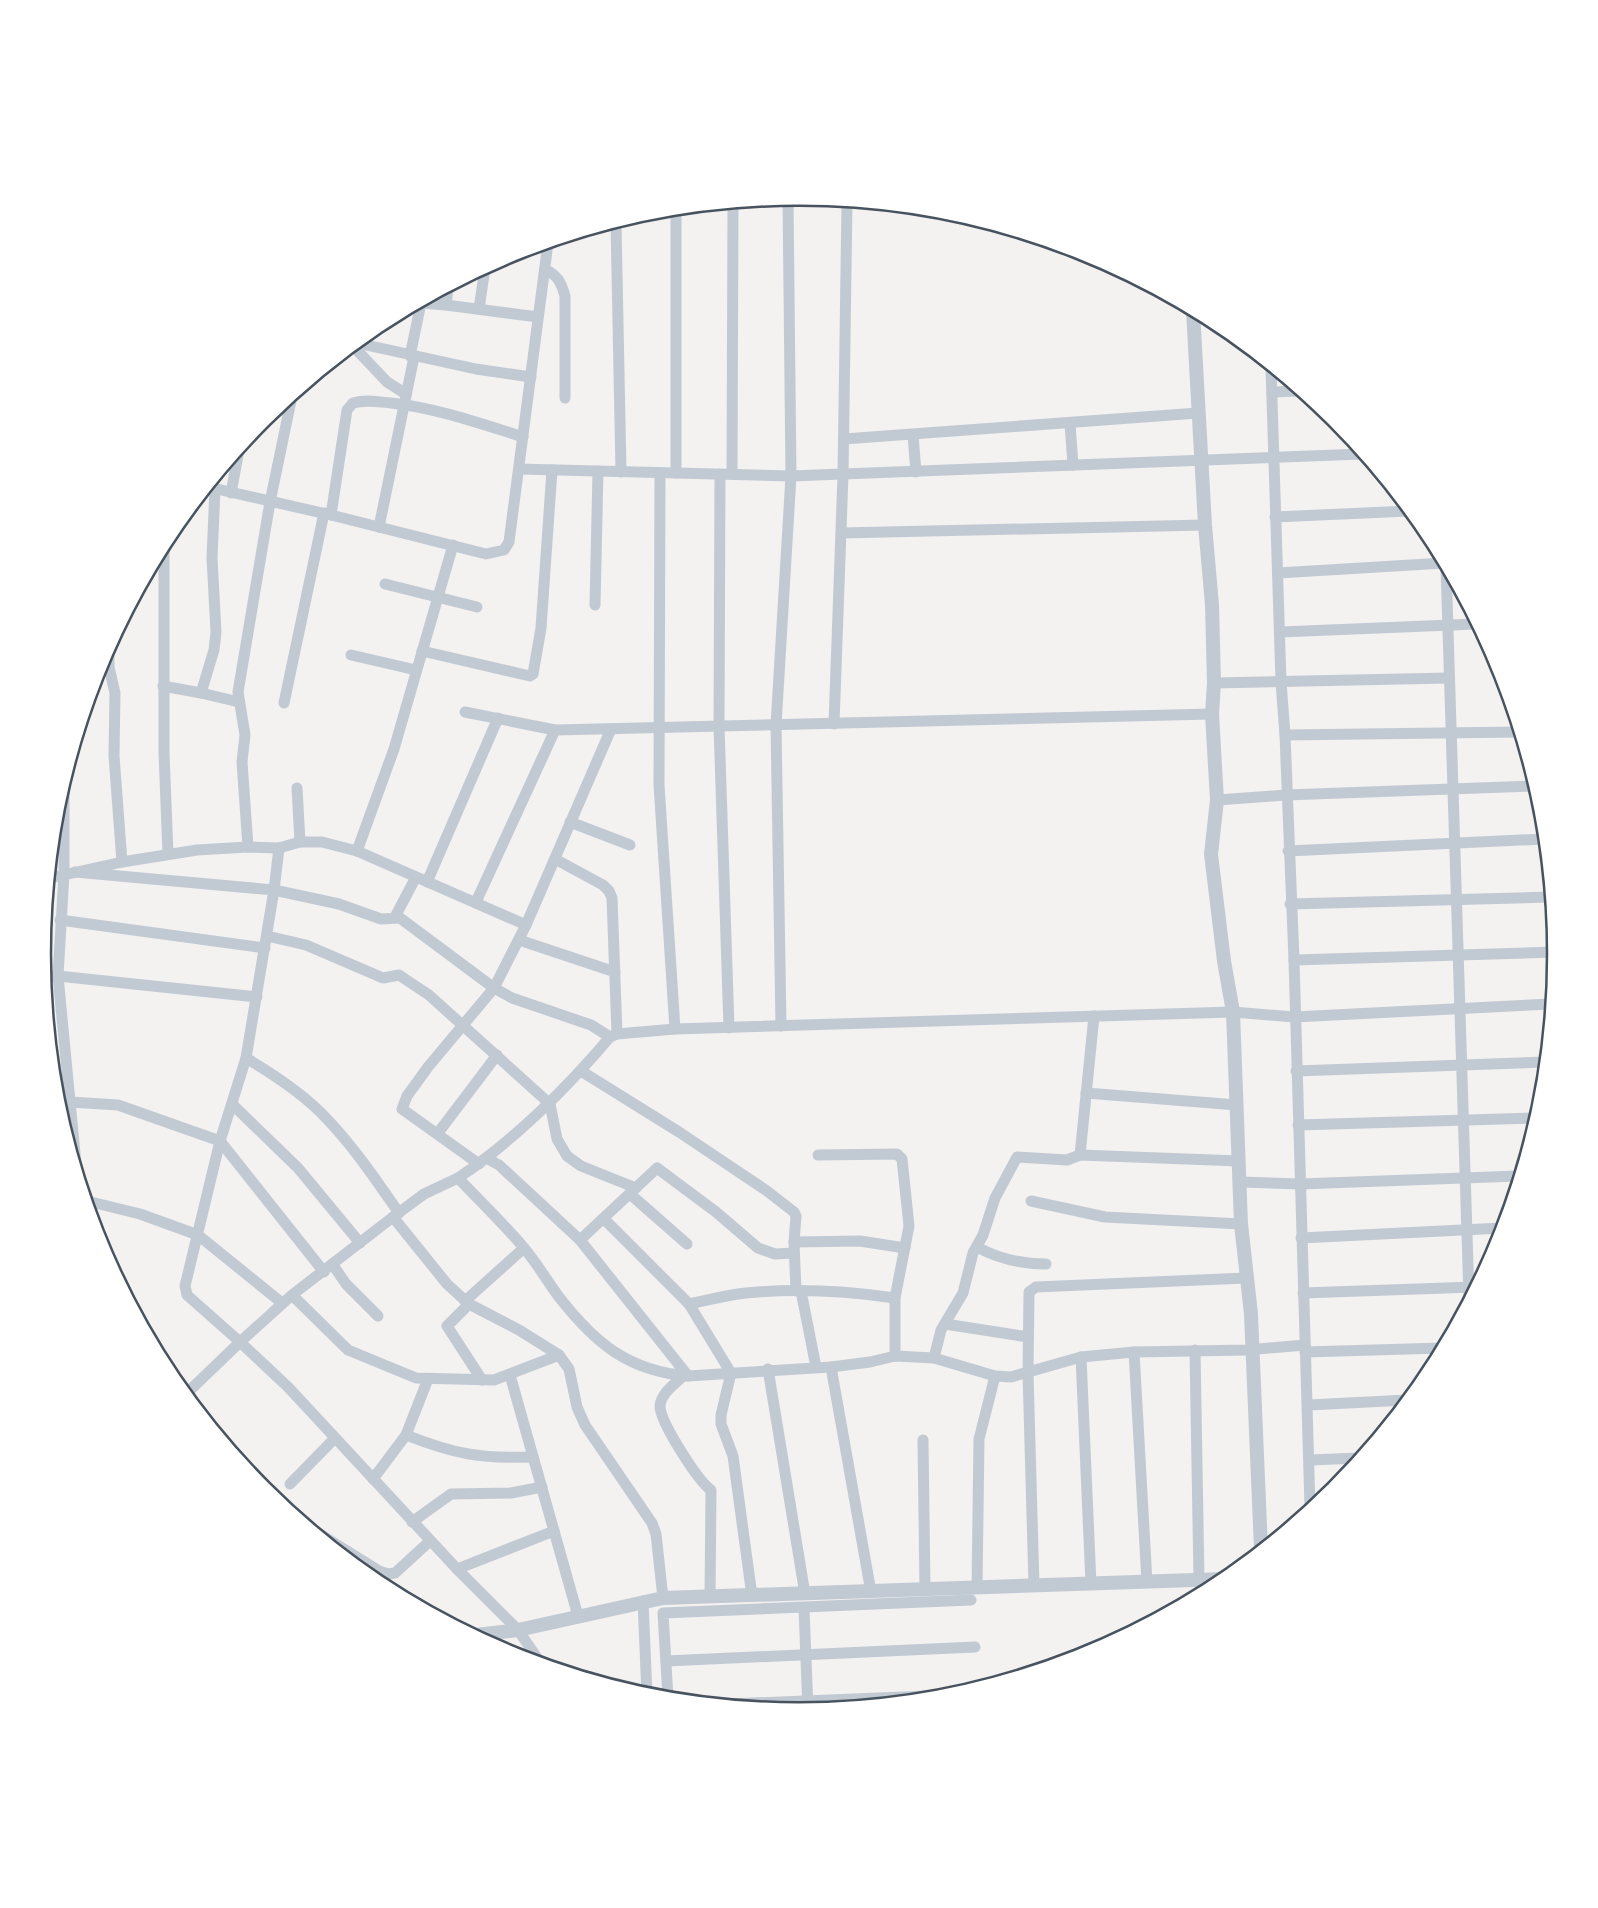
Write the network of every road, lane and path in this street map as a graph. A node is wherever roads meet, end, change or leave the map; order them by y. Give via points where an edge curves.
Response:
1 (788, 206) edge
2 (847, 208) edge
3 (733, 210) edge
4 (676, 217) edge
5 (616, 229) edge
6 (547, 250) edge
7 (545, 269) junction
8 (484, 276) edge
9 (447, 294) edge
10 (430, 303) edge
11 (446, 304) junction
12 (420, 309) edge
13 (479, 309) junction
14 (538, 317) junction
15 (1193, 319) edge
16 (366, 345) edge
17 (358, 351) edge
18 (412, 356) junction
19 (1272, 376) edge
20 (530, 377) junction
21 (1291, 391) edge
22 (1272, 392) junction
23 (405, 398) junction
24 (565, 398) dead end
25 (290, 407) edge
26 (1198, 413) junction
27 (1070, 424) junction
28 (913, 434) junction
29 (523, 437) junction
30 (844, 439) junction
31 (1355, 454) edge
32 (1274, 456) junction
33 (1202, 460) junction
34 (237, 462) edge
35 (1073, 466) junction
36 (519, 469) junction
37 (552, 470) junction
38 (598, 471) junction
39 (620, 472) junction
40 (916, 472) junction
41 (660, 473) junction
42 (676, 473) junction
43 (726, 474) junction
44 (843, 475) junction
45 (791, 476) junction
46 (215, 489) edge
47 (212, 492) edge
48 (230, 492) junction
49 (270, 502) junction
50 (1401, 511) edge
51 (328, 514) junction
52 (1275, 517) junction
53 (1205, 525) junction
54 (379, 527) junction
55 (841, 533) junction
56 (453, 545) junction
57 (164, 560) edge
58 (1437, 563) edge
59 (1278, 573) junction
60 (1446, 579) edge
61 (385, 584) dead end
62 (438, 597) junction
63 (595, 605) dead end
64 (477, 608) dead end
65 (1471, 624) edge
66 (1447, 625) junction
67 (1280, 632) junction
68 (422, 651) junction
69 (351, 655) dead end
70 (109, 666) edge
71 (416, 670) junction
72 (1449, 678) junction
73 (1280, 682) junction
74 (1214, 683) junction
75 (163, 686) junction
76 (201, 693) junction
77 (239, 702) junction
78 (284, 703) dead end
79 (465, 712) dead end
80 (1212, 714) junction
81 (498, 718) junction
82 (834, 724) junction
83 (776, 725) junction
84 (660, 726) junction
85 (719, 726) junction
86 (611, 729) junction
87 (555, 730) junction
88 (1513, 732) edge
89 (1450, 734) junction
90 (1285, 735) junction
91 (1527, 786) edge
92 (297, 788) dead end
93 (1452, 789) junction
94 (1286, 795) junction
95 (1217, 800) junction
96 (66, 809) edge
97 (570, 822) junction
98 (1537, 839) edge
99 (300, 842) junction
100 (1454, 844) junction
101 (630, 845) dead end
102 (248, 847) junction
103 (279, 848) junction
104 (357, 851) junction
105 (1288, 851) junction
106 (168, 854) junction
107 (555, 859) junction
108 (122, 862) junction
109 (70, 873) junction
110 (56, 877) edge
111 (416, 877) junction
112 (427, 882) junction
113 (274, 890) junction
114 (1544, 897) edge
115 (1456, 899) junction
116 (476, 902) junction
117 (1290, 904) junction
118 (395, 917) junction
119 (60, 920) junction
120 (526, 925) junction
121 (267, 936) junction
122 (519, 940) junction
123 (265, 948) junction
124 (1547, 952) edge
125 (1459, 954) junction
126 (1294, 960) junction
127 (615, 972) junction
128 (52, 976) edge
129 (58, 976) junction
130 (494, 988) junction
131 (257, 998) junction
132 (1545, 1004) edge
133 (1460, 1007) junction
134 (1233, 1012) junction
135 (1094, 1016) junction
136 (1294, 1017) junction
137 (462, 1024) junction
138 (781, 1026) junction
139 (729, 1028) junction
140 (675, 1029) junction
141 (614, 1036) junction
142 (497, 1056) junction
143 (246, 1058) junction
144 (1538, 1062) edge
145 (1461, 1065) junction
146 (581, 1071) junction
147 (1296, 1071) junction
148 (1086, 1093) junction
149 (70, 1102) junction
150 (550, 1104) junction
151 (233, 1105) junction
152 (1237, 1105) junction
153 (1528, 1118) edge
154 (1462, 1119) junction
155 (1298, 1125) junction
156 (73, 1129) edge
157 (438, 1133) junction
158 (220, 1142) junction
159 (818, 1155) dead end
160 (1080, 1155) junction
161 (483, 1161) junction
162 (1239, 1161) junction
163 (1512, 1176) edge
164 (1465, 1177) junction
165 (458, 1178) junction
166 (1240, 1182) junction
167 (1300, 1184) junction
168 (633, 1191) junction
169 (1031, 1201) dead end
170 (94, 1203) edge
171 (396, 1215) junction
172 (604, 1219) junction
173 (1241, 1224) junction
174 (1494, 1228) edge
175 (1467, 1229) junction
176 (198, 1236) junction
177 (1301, 1238) junction
178 (580, 1240) junction
179 (360, 1243) junction
180 (687, 1244) dead end
181 (794, 1247) junction
182 (977, 1247) junction
183 (524, 1248) junction
184 (905, 1248) junction
185 (1046, 1264) dead end
186 (328, 1268) junction
187 (1246, 1278) junction
188 (1470, 1285) edge
189 (799, 1291) junction
190 (1467, 1291) edge
191 (1304, 1294) junction
192 (292, 1295) junction
193 (895, 1298) junction
194 (467, 1303) junction
195 (282, 1304) junction
196 (690, 1304) junction
197 (378, 1316) dead end
198 (945, 1324) junction
199 (1028, 1336) junction
200 (240, 1342) junction
201 (1434, 1348) edge
202 (1252, 1349) junction
203 (1305, 1349) junction
204 (1195, 1350) junction
205 (1134, 1352) junction
206 (559, 1355) junction
207 (895, 1356) junction
208 (1081, 1357) junction
209 (934, 1358) junction
210 (816, 1367) junction
211 (830, 1367) junction
212 (768, 1369) junction
213 (732, 1373) junction
214 (1028, 1373) junction
215 (510, 1374) junction
216 (686, 1375) junction
217 (995, 1376) junction
218 (428, 1379) junction
219 (482, 1380) junction
220 (191, 1389) edge
221 (1398, 1400) edge
222 (1309, 1405) junction
223 (406, 1435) junction
224 (335, 1438) junction
225 (923, 1440) dead end
226 (533, 1457) junction
227 (1351, 1458) edge
228 (1310, 1460) junction
229 (373, 1478) junction
230 (290, 1484) dead end
231 (542, 1487) junction
232 (1310, 1500) edge
233 (412, 1522) junction
234 (554, 1531) junction
235 (430, 1541) junction
236 (1261, 1542) edge
237 (366, 1563) edge
238 (457, 1569) junction
239 (1199, 1580) junction
240 (1208, 1580) edge
241 (1147, 1582) junction
242 (1091, 1584) junction
243 (1034, 1586) junction
244 (925, 1590) junction
245 (871, 1592) junction
246 (974, 1594) junction
247 (752, 1596) junction
248 (710, 1597) junction
249 (663, 1598) junction
250 (643, 1601) junction
251 (804, 1601) junction
252 (578, 1616) junction
253 (518, 1630) junction
254 (487, 1634) edge
255 (975, 1647) dead end
256 (534, 1653) edge
257 (806, 1655) junction
258 (666, 1662) junction
259 (648, 1686) edge
260 (668, 1689) edge
261 (808, 1702) edge

1 - 45 street
2 - 30 street
3 - 43 street
4 - 42 street
5 - 39 street
6 - 7 street
7 - 14 street
7 - 24 street via 556,275 565,296
8 - 13 street
9 - 11 street
10 - 11 street
11 - 13 street
12 - 18 street
13 - 14 street
14 - 20 street
15 - 26 street
16 - 18 street
17 - 23 street
18 - 20 street
18 - 23 street
19 - 22 street
20 - 29 street
21 - 22 street
22 - 32 street
23 - 29 street
23 - 51 street via 366,400 352,403 347,410
23 - 54 street
25 - 49 street
26 - 27 street
26 - 33 street
27 - 28 street
27 - 35 street
28 - 30 street
28 - 40 street
29 - 36 street
30 - 44 street
31 - 32 street
32 - 33 street
32 - 52 street
33 - 35 street
33 - 53 street
34 - 48 street
35 - 40 street
36 - 37 street
36 - 56 street via 509,542 504,550 486,554
37 - 38 street
37 - 68 street via 541,628 533,674 530,676
38 - 39 street
38 - 63 street
39 - 41 street
40 - 44 street
41 - 42 street
41 - 84 street
42 - 43 street
43 - 45 street
43 - 85 street
44 - 45 street
44 - 55 street
45 - 83 street
46 - 48 street
47 - 76 street via 216,632
48 - 49 street
49 - 51 street
49 - 77 street via 238,692
50 - 52 street
51 - 54 street
51 - 78 street
52 - 59 street
53 - 55 street
53 - 74 street
54 - 56 street
55 - 82 street
56 - 62 street
57 - 75 street
58 - 59 street
59 - 67 street
60 - 66 street
61 - 62 street
62 - 64 street
62 - 68 street
65 - 66 street
66 - 67 street
66 - 72 street
67 - 73 street
68 - 71 street
69 - 71 street
70 - 108 street via 115,693 114,756
71 - 104 street via 394,749
72 - 73 street
72 - 89 street
73 - 74 street
73 - 90 street
74 - 80 street
75 - 76 street
75 - 106 street
76 - 77 street
77 - 102 street via 245,735 242,762
79 - 81 street
80 - 82 street
80 - 95 street
81 - 87 street
81 - 112 street
82 - 83 street
83 - 85 street
83 - 138 street
84 - 85 street
84 - 86 street
84 - 140 street via 658,785
85 - 139 street
86 - 87 street
86 - 97 street
87 - 116 street
88 - 89 street
89 - 90 street
89 - 93 street
90 - 94 street
91 - 93 street
92 - 99 street
93 - 94 street
93 - 100 street
94 - 95 street
94 - 105 street
95 - 134 street via 1211,854
96 - 109 street
97 - 101 street
97 - 107 street
98 - 100 street
99 - 103 street
99 - 104 street via 322,842
100 - 105 street
100 - 115 street
102 - 103 street
102 - 106 street
103 - 113 street
104 - 111 street
105 - 117 street
106 - 108 street
107 - 120 street
107 - 127 street via 609,891
108 - 109 street
109 - 110 street
109 - 113 street
109 - 119 street
111 - 112 street
111 - 118 street
112 - 116 street
113 - 118 street via 339,904 381,919
113 - 121 street
114 - 115 street
115 - 117 street
115 - 125 street
116 - 120 street
117 - 126 street
118 - 130 street
119 - 123 street
119 - 129 street
120 - 122 street
121 - 123 street
121 - 137 street via 306,945 383,978 399,975
122 - 127 street
122 - 130 street
123 - 131 street
124 - 125 street
125 - 126 street
125 - 133 street
126 - 136 street
127 - 141 street
128 - 129 street
129 - 131 street
129 - 149 street
130 - 137 street
130 - 141 street
131 - 143 street
132 - 133 street
133 - 136 street
133 - 145 street
134 - 135 street
134 - 136 street
134 - 152 street
135 - 138 street
135 - 148 street
136 - 147 street
137 - 142 street
137 - 157 street via 407,1096 402,1109
138 - 139 street
139 - 140 street
140 - 141 street
141 - 146 street
142 - 150 street
142 - 157 street
143 - 151 street
143 - 171 street via 268,1071 325,1117 364,1162
144 - 145 street
145 - 147 street
145 - 154 street
146 - 150 street
146 - 181 street via 679,1132 786,1206 796,1216
147 - 155 street
148 - 152 street
148 - 160 street
149 - 156 street
149 - 158 street via 118,1105
150 - 161 street
150 - 168 street via 557,1139 567,1156
151 - 158 street
151 - 179 street via 298,1168
152 - 162 street
153 - 154 street
154 - 155 street
154 - 164 street
155 - 167 street
157 - 161 street
158 - 176 street
158 - 186 street
159 - 184 street via 900,1156 909,1226
160 - 162 street
160 - 182 street via 1067,1160 1017,1157 995,1198
161 - 165 street
161 - 178 street via 499,1165
162 - 166 street
163 - 164 street
164 - 167 street
164 - 175 street
165 - 171 street via 424,1194
165 - 183 street
166 - 167 street
166 - 173 street
167 - 177 street
168 - 172 street
168 - 180 street
168 - 181 street via 657,1168 758,1248 775,1254
169 - 173 street via 1105,1217
170 - 176 street via 140,1214
171 - 179 street
171 - 194 street via 447,1284
172 - 178 street
172 - 196 street
173 - 187 street
174 - 175 street
175 - 177 street
175 - 188 street
176 - 195 street
176 - 200 street via 186,1278 187,1295
177 - 191 street
178 - 216 street
179 - 186 street
181 - 184 street via 860,1241
181 - 189 street
182 - 185 street via 1024,1264
182 - 198 street via 963,1293
183 - 194 street
183 - 216 street via 560,1298 621,1358 658,1372
184 - 193 street
186 - 192 street
186 - 197 street
187 - 199 street via 1036,1287 1029,1292
187 - 202 street
189 - 193 street
189 - 196 street via 744,1293
189 - 210 street
190 - 191 street
191 - 203 street
192 - 195 street
192 - 218 street via 348,1350 405,1375
193 - 207 street
194 - 206 street
194 - 219 street via 447,1326
195 - 200 street
196 - 213 street
198 - 199 street
198 - 209 street
199 - 214 street
200 - 220 street
200 - 224 street
201 - 203 street
202 - 203 street
202 - 204 street
202 - 236 street
203 - 222 street
204 - 205 street
204 - 239 street
205 - 208 street
205 - 241 street
206 - 215 street
206 - 249 street via 569,1369 577,1407 585,1425 652,1523
207 - 209 street
207 - 211 street
208 - 214 street
208 - 242 street
209 - 217 street
210 - 211 street
210 - 212 street
211 - 245 street
212 - 213 street
212 - 251 street
213 - 216 street
213 - 247 street via 721,1424 733,1456
214 - 217 street
214 - 243 street
215 - 219 street via 494,1380
215 - 226 street
216 - 248 street via 665,1394 660,1407 693,1471 711,1490
217 - 246 street via 979,1438
218 - 219 street
218 - 223 street
221 - 222 street
222 - 228 street
223 - 226 street via 464,1454 496,1458
223 - 229 street
224 - 229 street
224 - 230 street
225 - 244 street
226 - 231 street
227 - 228 street
228 - 232 street
229 - 233 street
231 - 233 street via 511,1493 451,1494
231 - 234 street
233 - 235 street
234 - 238 street
234 - 252 street
235 - 237 street via 395,1573 379,1571
235 - 238 street
238 - 253 street
239 - 240 street
239 - 241 street
241 - 242 street
242 - 243 street
243 - 246 street
244 - 245 street
244 - 246 street
245 - 251 street
246 - 251 street
247 - 248 street
247 - 251 street
248 - 249 street
249 - 250 street
250 - 252 street
250 - 259 street
251 - 257 street
251 - 258 street via 663,1613
252 - 253 street
253 - 254 street
253 - 256 street
255 - 257 street
257 - 258 street
257 - 261 street
258 - 260 street

